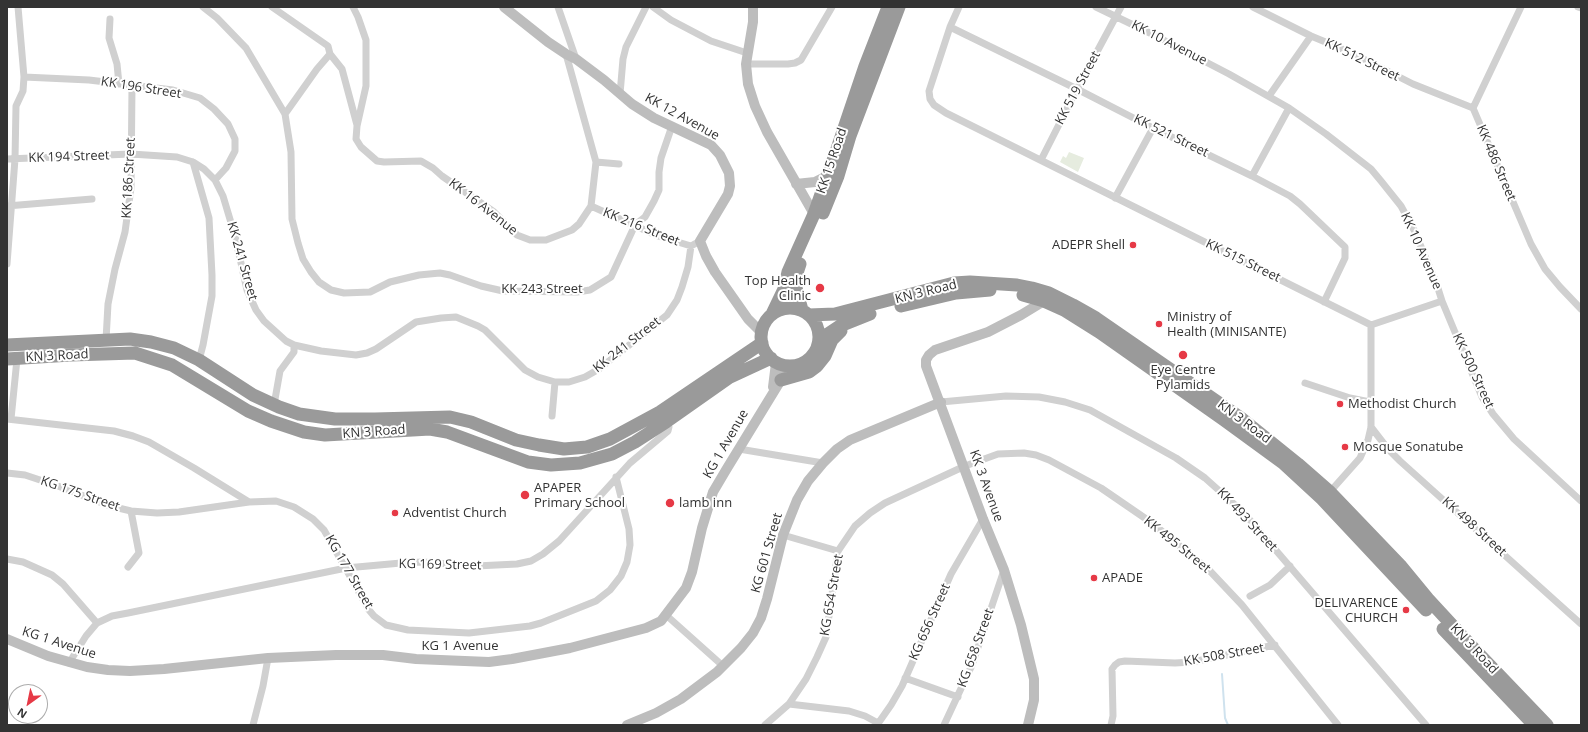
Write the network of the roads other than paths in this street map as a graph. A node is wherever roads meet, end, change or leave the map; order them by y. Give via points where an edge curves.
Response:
1 (18, 7) edge
2 (203, 7) edge
3 (272, 7) edge
4 (352, 7) edge
5 (504, 7) edge
6 (558, 7) edge
7 (646, 7) edge
8 (653, 7) edge
9 (753, 7) edge
10 (832, 7) edge
11 (888, 7) edge
12 (899, 7) edge
13 (959, 7) edge
14 (1096, 7) edge
15 (1121, 7) edge
16 (1252, 7) edge
17 (1521, 7) edge
18 (1578, 7) edge
19 (1581, 8) edge
20 (1116, 16) junction
21 (110, 19) dead end
22 (950, 27) junction
23 (1311, 36) junction
24 (747, 53) junction
25 (330, 54) junction
26 (566, 54) junction
27 (576, 59) junction
28 (746, 64) junction
29 (24, 77) junction
30 (119, 84) junction
31 (132, 86) junction
32 (1077, 88) junction
33 (620, 94) junction
34 (1269, 96) junction
35 (1289, 108) junction
36 (1473, 108) junction
37 (285, 114) junction
38 (357, 126) junction
39 (672, 126) junction
40 (1152, 128) junction
41 (131, 154) junction
42 (7, 159) edge
43 (16, 159) junction
44 (1041, 160) junction
45 (193, 162) junction
46 (596, 162) junction
47 (619, 164) dead end
48 (827, 176) junction
49 (1252, 176) junction
50 (215, 180) junction
51 (796, 184) junction
52 (1115, 198) junction
53 (92, 200) dead end
54 (10, 206) edge
55 (590, 206) junction
56 (814, 214) junction
57 (635, 225) junction
58 (696, 244) junction
59 (7, 264) edge
60 (1028, 296) junction
61 (1046, 297) junction
62 (1324, 302) junction
63 (1442, 302) junction
64 (1581, 309) edge
65 (806, 312) junction
66 (772, 314) junction
67 (860, 314) junction
68 (1021, 315) junction
69 (1371, 325) junction
70 (762, 338) junction
71 (106, 340) junction
72 (819, 340) junction
73 (7, 345) edge
74 (294, 345) junction
75 (12, 359) edge
76 (198, 360) junction
77 (778, 362) junction
78 (728, 373) junction
79 (781, 380) junction
80 (555, 382) junction
81 (1305, 382) dead end
82 (770, 397) junction
83 (941, 402) junction
84 (1370, 402) junction
85 (274, 405) junction
86 (552, 416) dead end
87 (663, 417) junction
88 (9, 419) edge
89 (1371, 426) junction
90 (739, 449) junction
91 (823, 463) junction
92 (965, 466) junction
93 (7, 473) edge
94 (616, 477) junction
95 (1326, 495) junction
96 (1581, 501) edge
97 (249, 502) junction
98 (131, 511) junction
99 (983, 518) junction
100 (783, 535) junction
101 (838, 551) junction
102 (7, 559) edge
103 (1290, 566) junction
104 (128, 567) dead end
105 (346, 568) junction
106 (1004, 570) junction
107 (1250, 596) dead end
108 (666, 615) junction
109 (97, 623) junction
110 (1581, 624) edge
111 (7, 639) edge
112 (1275, 645) junction
113 (268, 658) junction
114 (69, 663) junction
115 (723, 666) junction
116 (905, 678) junction
117 (958, 697) junction
118 (790, 704) junction
119 (878, 724) edge
120 (253, 725) edge
121 (627, 725) edge
122 (765, 725) edge
123 (944, 725) edge
124 (1028, 725) edge
125 (1111, 725) edge
126 (1338, 725) edge
127 (1426, 725) edge
128 (1534, 725) edge
129 (1547, 725) edge

1 - 29 street
2 - 37 street via 246,48
3 - 25 street via 328,46
4 - 38 street, KK 16 Avenue via 366,40 366,86
5 - 26 street, KK 12 Avenue
6 - 27 street
7 - 33 street via 622,59
8 - 24 street via 711,41
9 - 24 street
10 - 28 street via 801,60 788,64
11 - 48 highway, KK 15 Road
12 - 65 highway, KK 15 Road via 850,136 838,176 796,274 796,288
13 - 22 street
14 - 20 street, KK 10 Avenue
15 - 20 street, KK 519 Street
16 - 23 street, KK 512 Street
17 - 36 street, KK 486 Street
18 - 19 street
20 - 32 street, KK 519 Street
20 - 34 street, KK 10 Avenue
21 - 30 street via 109,38 117,64
22 - 32 street, KK 521 Street
22 - 44 street, KK 515 Street via 930,91 930,99 934,105
23 - 34 street
23 - 36 street, KK 512 Street via 1352,53 1413,84
24 - 28 street
25 - 37 street
25 - 38 street via 342,69
26 - 27 street, KK 12 Avenue
26 - 46 street, KK 16 Avenue
27 - 33 street, KK 12 Avenue
28 - 51 street via 748,84 755,106
29 - 30 street, KK 196 Street
29 - 43 street via 23,91 16,106
30 - 31 street, KK 196 Street
31 - 41 street, KK 186 Street
31 - 50 street, KK 196 Street via 172,90 200,98 228,124 235,139 235,151 226,168
32 - 40 street, KK 521 Street
32 - 44 street, KK 519 Street
33 - 39 street, KK 12 Avenue via 654,118
34 - 35 street, KK 10 Avenue
35 - 49 street
35 - 63 street, KK 10 Avenue via 1371,169 1392,194 1414,230
36 - 64 street, KK 486 Street via 1531,244 1545,269
37 - 57 street, KK 243 Street via 291,152 292,219 298,243 311,272 318,282 330,290 344,293 370,292 390,282 440,273 503,291 590,290 610,277
38 - 55 street, KK 16 Avenue via 356,139 377,161 421,161 494,212 517,235 524,238 546,240 572,230
39 - 57 street, KK 243 Street via 661,158 659,190 645,217
39 - 58 street, KK 12 Avenue via 711,146 726,164 729,173 728,194
40 - 49 street, KK 521 Street
40 - 52 street
41 - 43 street, KK 194 Street
41 - 45 street, KK 194 Street via 176,157
41 - 71 street, KK 186 Street via 131,188 125,232 108,304
42 - 43 street, KK 194 Street
43 - 54 street
44 - 52 street, KK 515 Street
45 - 50 street
45 - 76 street via 209,218 212,275 212,296
46 - 47 street
46 - 55 street, KK 16 Avenue
48 - 51 street via 815,182
48 - 56 highway, KK 15 Road
49 - 62 street, KK 521 Street via 1290,196 1345,247 1345,258
50 - 74 street, KK 241 Street via 223,196 247,290 256,310 264,322
51 - 56 street
52 - 62 street, KK 515 Street
53 - 54 street
54 - 59 street
55 - 57 street, KK 216 Street
56 - 66 highway, KK 15 Road
57 - 58 street, KK 216 Street via 658,236
58 - 70 street
58 - 80 street, KK 241 Street via 677,300 667,315 599,369 569,382
60 - 61 highway, KN 3 Road
60 - 67 highway, KN 3 Road via 986,290 956,293
60 - 68 street
61 - 67 highway, KN 3 Road via 1017,285 954,283
61 - 68 street, KK 3 Avenue
61 - 95 highway, KN 3 Road via 1096,318 1241,418 1298,464
62 - 69 street, KK 515 Street
63 - 69 street, KK 10 Avenue
63 - 96 street, KK 500 Street via 1482,397 1493,414 1514,439
65 - 66 highway via 792,308
65 - 67 highway
65 - 72 highway via 816,322
66 - 70 highway via 765,322
67 - 72 highway
67 - 79 highway via 832,340 817,366 809,372
68 - 83 street, KK 3 Avenue via 988,332 935,350 928,355 926,366
69 - 84 street
70 - 77 highway via 765,351
70 - 78 highway
71 - 73 highway, KN 3 Road
71 - 76 highway, KN 3 Road via 151,342 174,348
72 - 77 highway via 817,350 803,364
74 - 80 street, KK 241 Street via 356,355 376,349 416,322 456,317 485,330 525,370
74 - 85 street via 294,352 280,371
75 - 87 highway, KN 3 Road via 135,353 172,365 248,411 304,432 325,435 430,429 447,432 528,462 552,465 580,463 612,454
75 - 88 street
76 - 85 highway, KN 3 Road
77 - 78 highway
77 - 79 street, KG 1 Avenue
77 - 82 street, KG 1 Avenue
78 - 87 highway, KN 3 Road
79 - 82 street, KG 1 Avenue
80 - 86 street
81 - 84 street via 1350,398
82 - 90 street, KG 1 Avenue
83 - 91 street, KG 601 Street via 850,440
83 - 92 street, KK 3 Avenue
83 - 103 street, KK 493 Street via 1006,396 1039,397 1090,410 1152,444 1205,478 1243,512
84 - 89 street
85 - 87 highway, KN 3 Road via 299,414 335,419 450,417 471,422 516,440 564,449 587,447
87 - 94 street, KG 169 Street via 668,431
88 - 97 street via 114,431 133,436 149,442
89 - 95 street via 1360,458
89 - 110 street, KK 498 Street via 1400,461
90 - 91 street
90 - 108 street, KG 1 Avenue via 714,492 686,588
91 - 100 street, KG 601 Street via 797,500
92 - 99 street, KK 3 Avenue
92 - 101 street, KG 654 Street via 885,503 870,513 855,526
92 - 112 street, KK 495 Street via 998,454 1024,453 1049,460 1101,488 1152,523 1209,570 1242,604
93 - 98 street, KG 175 Street via 25,475 110,506
94 - 105 street, KG 169 Street via 559,541 531,561 476,566 424,562
94 - 105 street, KG 177 Street via 630,545 621,576 610,590 596,601 542,623 468,633 408,630 386,625 369,610
95 - 128 highway, KN 3 Road via 1469,658
95 - 129 highway, KN 3 Road via 1400,565 1428,599
97 - 98 street, KG 175 Street via 179,512
97 - 105 street, KG 177 Street via 276,501 294,507 314,519 324,530
98 - 104 street via 139,553
99 - 106 street, KK 3 Avenue
99 - 116 street, KG 656 Street via 951,574
100 - 101 street
100 - 115 street, KG 601 Street via 761,618 753,633
101 - 118 street, KG 654 Street via 826,637 806,679
102 - 109 street via 23,562 52,575
103 - 107 street via 1270,585
103 - 127 street, KK 493 Street
105 - 109 street, KG 169 Street via 112,616
106 - 117 street, KG 658 Street via 972,665
106 - 124 street, KK 3 Avenue via 1034,679 1034,700
108 - 113 street, KG 1 Avenue via 661,621 638,630 570,648 489,662 383,655
108 - 115 street
109 - 114 street, KG 169 Street
111 - 114 street, KG 1 Avenue
112 - 125 street, KK 508 Street via 1192,662 1119,662 1112,669
112 - 126 street, KK 495 Street
113 - 114 street, KG 1 Avenue via 130,671
113 - 120 street
115 - 121 street, KG 601 Street via 681,699
116 - 117 street
116 - 119 street, KG 656 Street
117 - 123 street, KG 658 Street
118 - 119 street via 849,711
118 - 122 street, KG 654 Street

